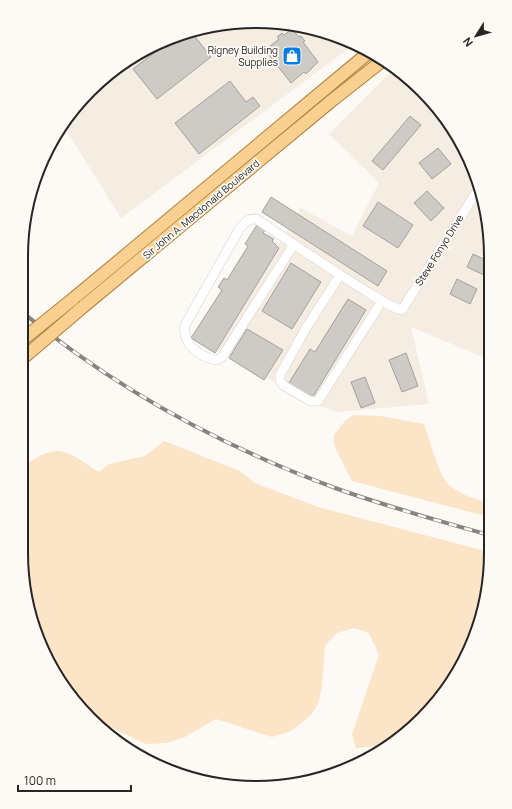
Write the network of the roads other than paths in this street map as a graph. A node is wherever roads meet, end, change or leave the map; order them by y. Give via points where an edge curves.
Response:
1 (365, 56) edge
2 (379, 64) edge
3 (475, 194) edge
4 (294, 244) junction
5 (340, 275) junction
6 (382, 301) junction
7 (28, 335) edge
8 (28, 354) edge

1 - 7 main road, Sir John A. Macdonald Boulevard, bridge
2 - 8 main road, Sir John A. Macdonald Boulevard, bridge
3 - 6 street, Steve Fonyo Drive via 402,310
4 - 4 street via 256,219 246,221 185,325 188,344 209,358 217,360 222,357
4 - 5 street
5 - 6 street
5 - 6 street via 280,375 283,385 310,401 318,401

